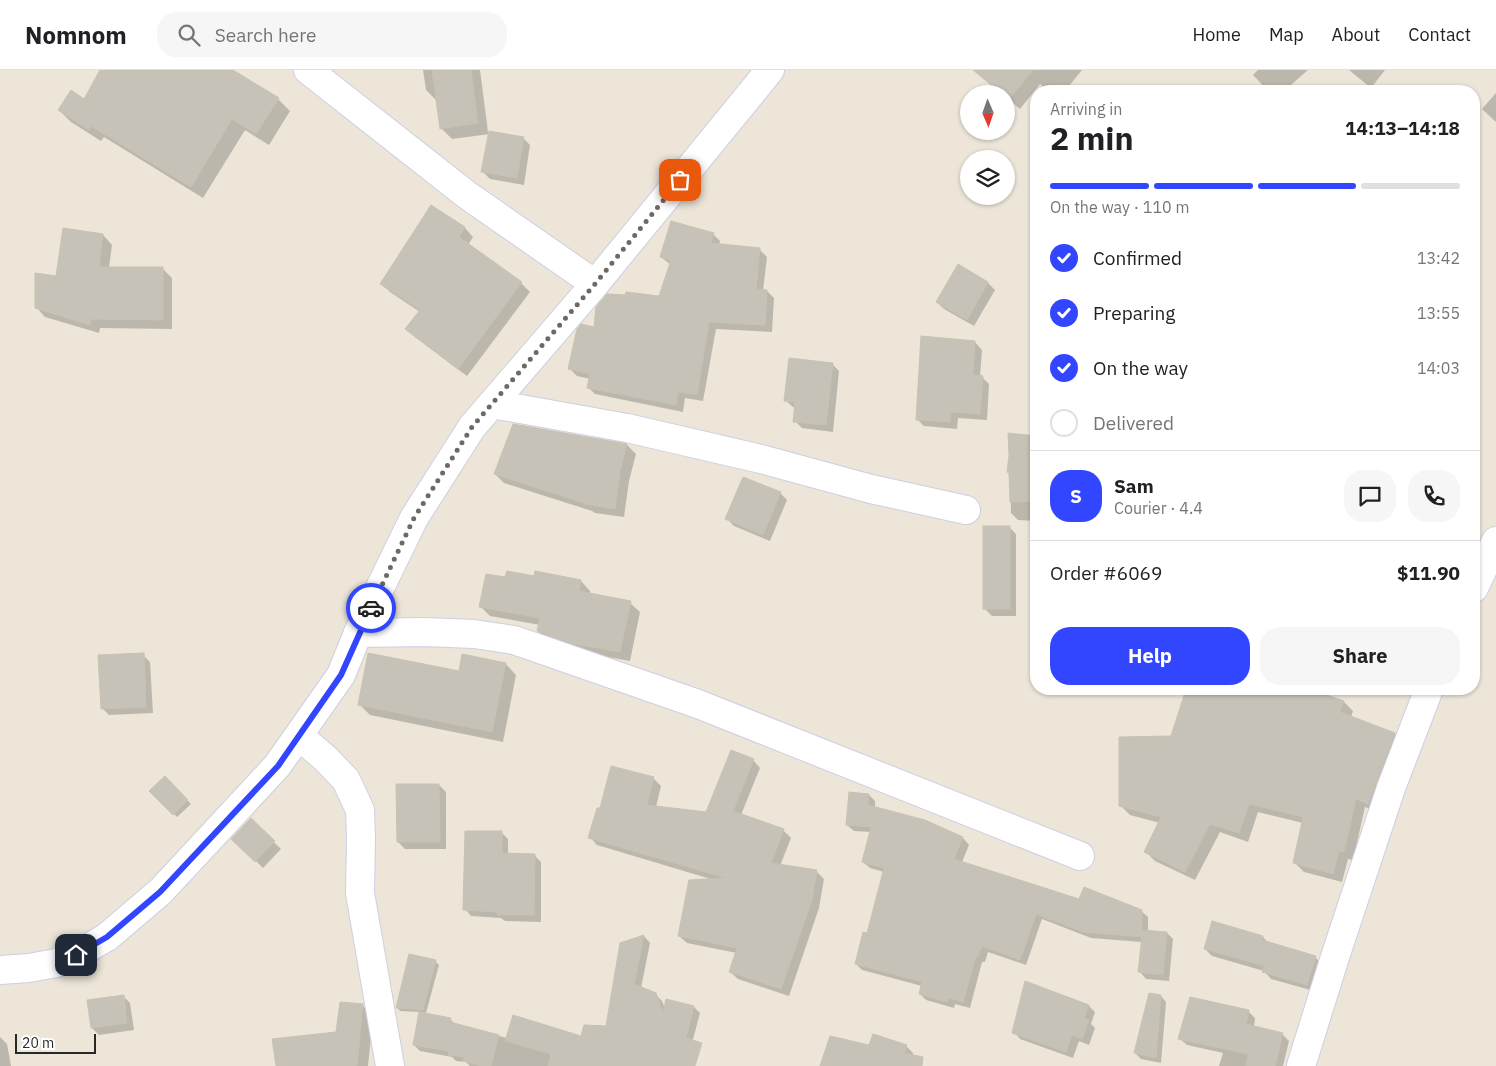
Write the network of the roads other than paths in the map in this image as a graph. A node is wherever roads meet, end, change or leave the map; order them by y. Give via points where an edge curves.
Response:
1 (308, 70) edge
2 (770, 70) edge
3 (595, 284) junction
4 (492, 404) junction
5 (966, 510) dead end
6 (1496, 541) edge
7 (1480, 575) edge
8 (358, 633) junction
9 (1428, 695) edge
10 (299, 736) junction
11 (1080, 856) dead end
12 (0, 970) edge
13 (390, 1066) edge
14 (1301, 1066) edge

1 - 3 street via 467,195
2 - 3 street
3 - 4 street
4 - 5 street via 627,428
4 - 8 street via 472,427 414,518
6 - 7 street
8 - 10 street via 341,675
8 - 11 street via 474,634 514,640 698,704
9 - 14 street via 1391,788
10 - 12 street via 278,766 160,892 107,937 76,955 56,962
10 - 13 street via 346,780 360,810 360,892

